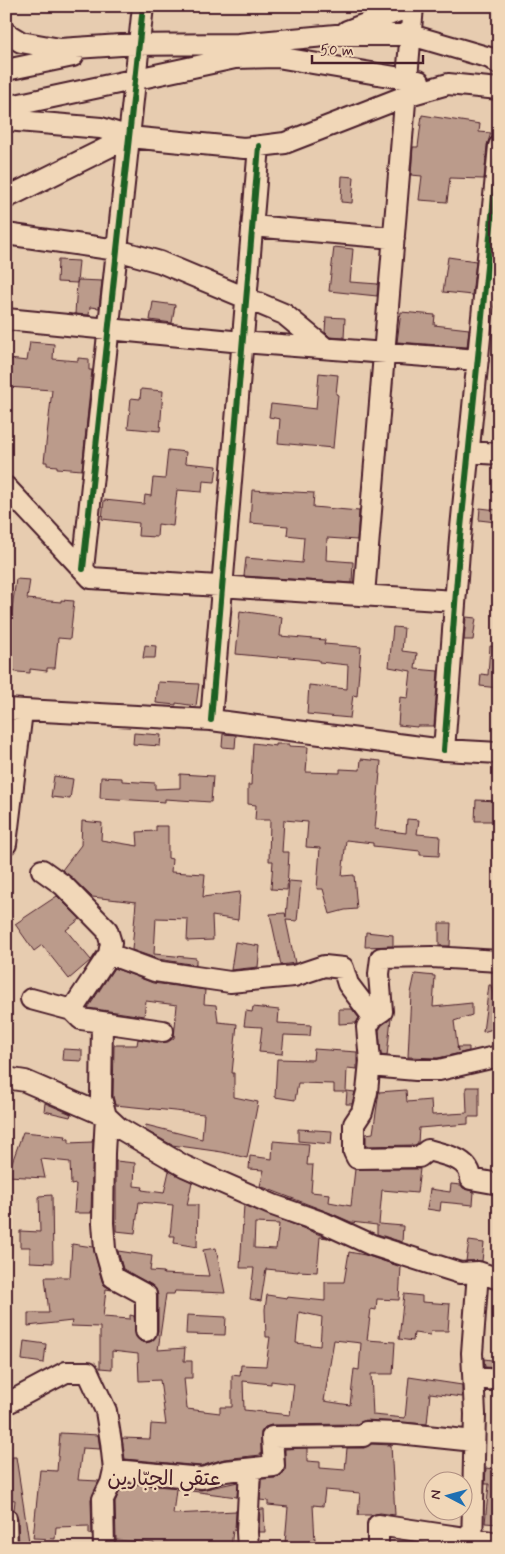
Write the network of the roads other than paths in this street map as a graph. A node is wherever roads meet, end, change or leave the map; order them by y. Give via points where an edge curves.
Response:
1 (143, 6) edge
2 (413, 6) edge
3 (6, 33) edge
4 (336, 35) junction
5 (411, 36) junction
6 (130, 45) junction
7 (277, 57) junction
8 (499, 64) edge
9 (6, 70) edge
10 (135, 79) junction
11 (406, 88) junction
12 (499, 89) edge
13 (6, 107) edge
14 (6, 120) edge
15 (129, 137) junction
16 (259, 146) junction
17 (499, 146) edge
18 (6, 198) edge
19 (252, 226) junction
20 (6, 234) edge
21 (394, 238) junction
22 (117, 250) junction
23 (246, 300) junction
24 (6, 319) edge
25 (108, 329) junction
26 (242, 342) junction
27 (325, 348) junction
28 (384, 353) junction
29 (478, 360) junction
30 (469, 452) junction
31 (499, 454) edge
32 (6, 487) edge
33 (83, 569) junction
34 (222, 586) junction
35 (364, 595) junction
36 (455, 601) junction
37 (14, 710) edge
38 (212, 720) junction
39 (444, 750) junction
40 (499, 753) edge
41 (6, 844) edge
42 (42, 870) dead end
43 (109, 954) junction
44 (499, 961) edge
45 (32, 999) dead end
46 (72, 1010) junction
47 (373, 1017) junction
48 (102, 1022) junction
49 (163, 1031) dead end
50 (499, 1056) edge
51 (370, 1066) junction
52 (6, 1078) edge
53 (106, 1116) junction
54 (499, 1184) edge
55 (478, 1272) junction
56 (499, 1279) edge
57 (146, 1331) dead end
58 (474, 1378) junction
59 (499, 1380) edge
60 (6, 1404) edge
61 (474, 1441) junction
62 (250, 1469) junction
63 (114, 1470) junction
64 (6, 1518) edge
65 (472, 1543) edge
66 (499, 1543) edge
67 (7, 1548) edge
68 (104, 1548) edge
69 (248, 1548) edge
70 (378, 1548) edge

1 - 6 street
2 - 4 street
2 - 5 street
3 - 6 street via 21,42 60,49
4 - 5 street
4 - 6 street via 238,44
4 - 7 street
5 - 8 street via 490,58
5 - 11 street
6 - 9 street
6 - 10 street
7 - 10 street via 235,58
7 - 11 street
10 - 13 street
10 - 15 street
11 - 12 street via 448,84
11 - 16 street via 285,143
11 - 21 street
14 - 15 street via 101,128
15 - 16 street via 244,148
15 - 18 street
15 - 22 street
16 - 19 street
17 - 29 street
19 - 21 street
19 - 23 street
20 - 22 street
21 - 28 street
22 - 23 street via 160,262
22 - 25 street
23 - 26 street
23 - 27 street via 284,314
24 - 25 street
25 - 26 street
25 - 33 street
26 - 27 street
26 - 34 street
27 - 28 street
28 - 29 street
28 - 35 street
29 - 30 street
30 - 31 street
30 - 36 street
32 - 33 street
33 - 34 street via 92,578
34 - 35 street
34 - 38 street
35 - 36 street
36 - 39 street
37 - 38 street
37 - 41 street
38 - 39 street
39 - 40 street
42 - 43 street via 63,885 107,930
43 - 46 street
43 - 47 street via 155,971 230,982 294,976 324,966 343,968 348,984
44 - 47 street via 381,958 382,1011
45 - 46 street
46 - 48 street via 80,1019
47 - 51 street via 367,1027
48 - 49 street
48 - 53 street via 101,1098
50 - 51 street via 439,1070
51 - 54 street via 362,1112 354,1124 354,1152 358,1158 419,1157 428,1150 463,1161 471,1179
52 - 53 street via 25,1081
53 - 55 street via 119,1128 184,1166 273,1205 324,1223 372,1246 460,1273
53 - 57 street via 102,1223 105,1249 113,1277 146,1295
55 - 56 street
55 - 58 street via 472,1353
58 - 59 street
58 - 61 street
60 - 63 street via 66,1372 88,1372 106,1411
61 - 62 street via 366,1432 363,1436 272,1437 274,1466
61 - 65 street
62 - 63 street via 225,1471 202,1478
62 - 69 street
63 - 68 street via 103,1499
64 - 67 street
65 - 66 street
65 - 70 street via 378,1526

